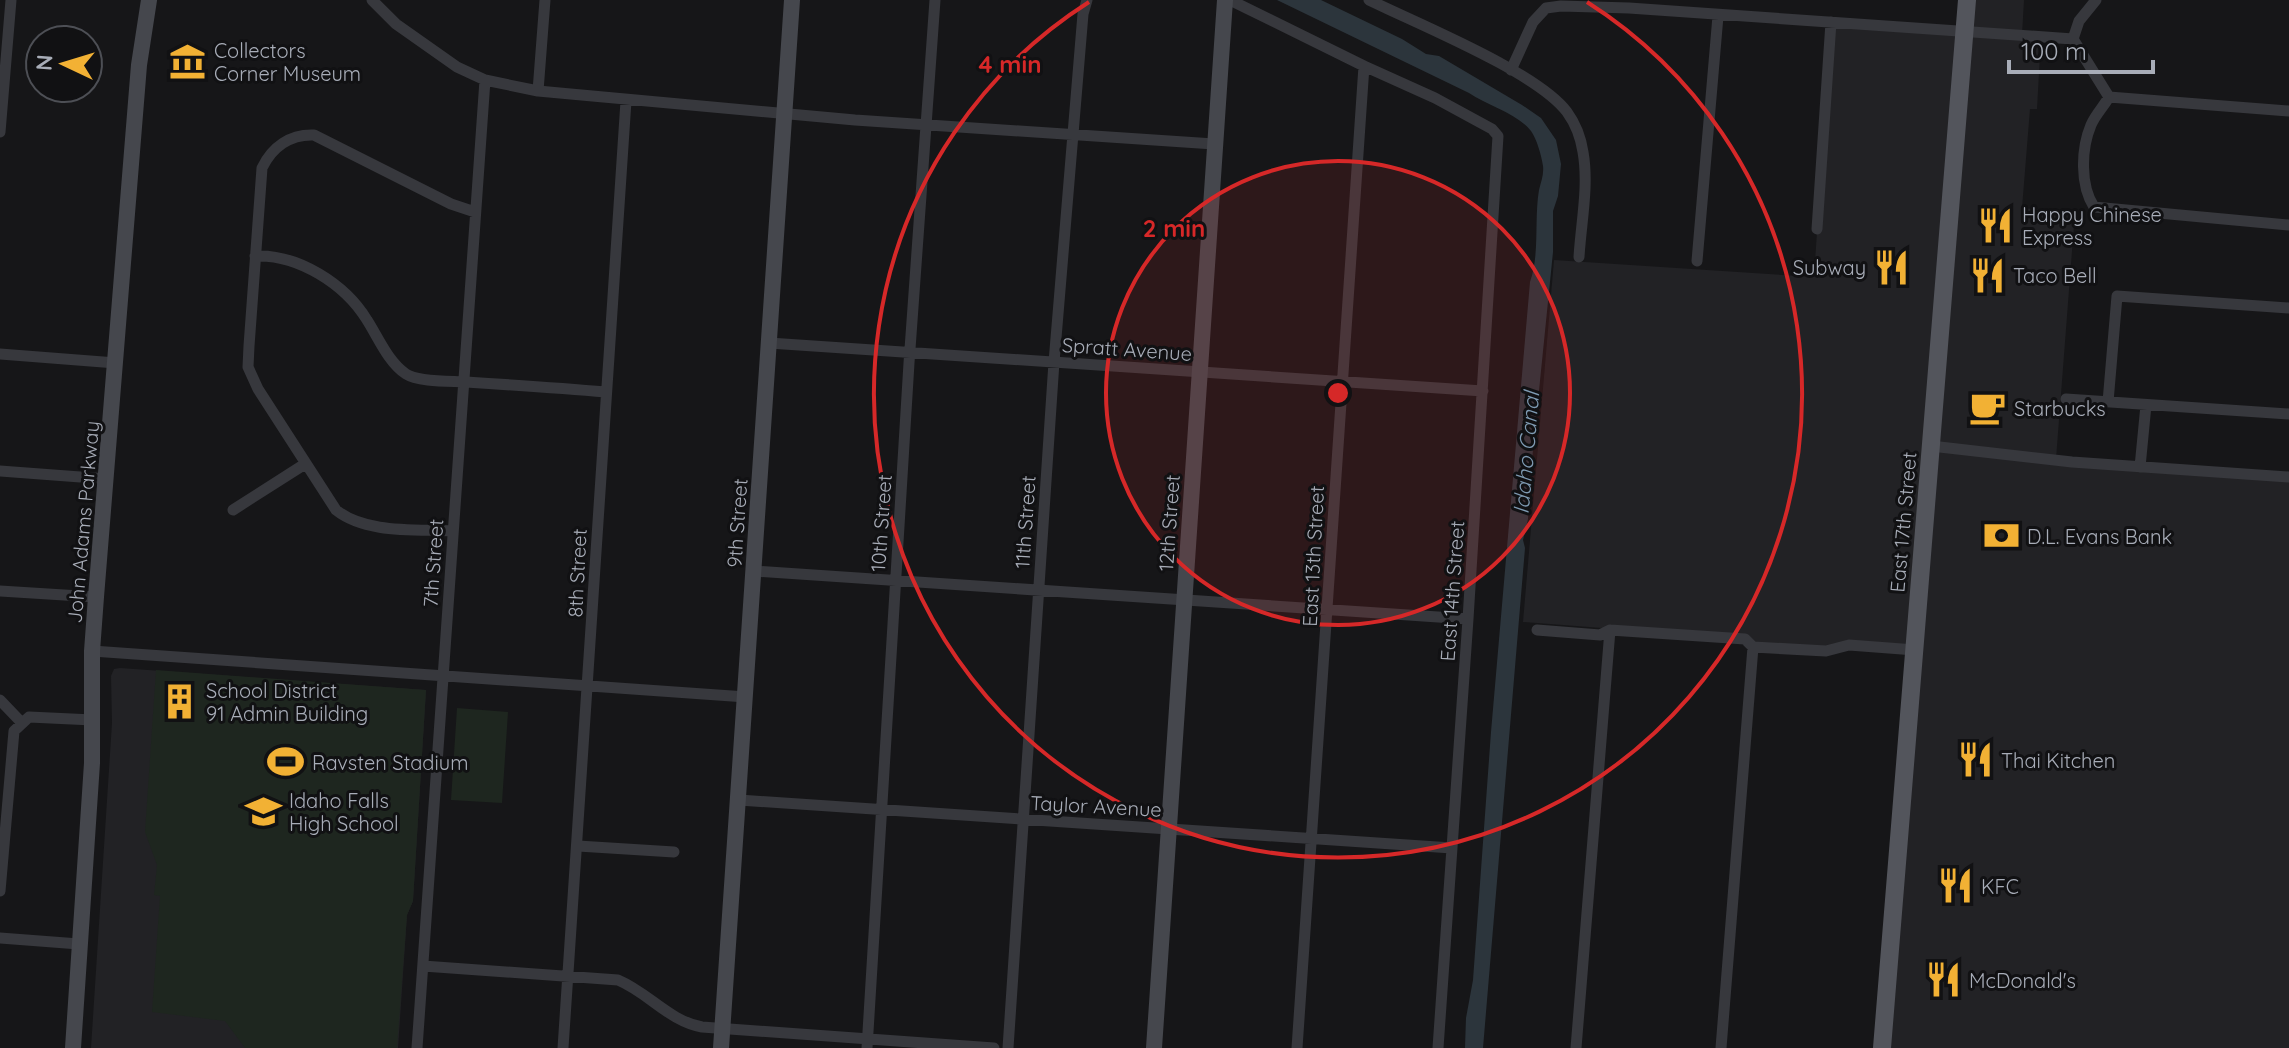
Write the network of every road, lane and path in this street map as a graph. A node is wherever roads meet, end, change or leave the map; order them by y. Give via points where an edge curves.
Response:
1 (11, 0) edge
2 (149, 0) edge
3 (372, 0) edge
4 (545, 0) edge
5 (792, 0) edge
6 (935, 0) edge
7 (1087, 0) edge
8 (1227, 0) edge
9 (1369, 0) edge
10 (1967, 0) edge
11 (2096, 0) edge
12 (1718, 16) junction
13 (1831, 22) junction
14 (1964, 32) junction
15 (2073, 39) junction
16 (1364, 66) junction
17 (1511, 70) junction
18 (485, 80) junction
19 (538, 91) junction
20 (2109, 97) junction
21 (626, 101) junction
22 (2289, 111) edge
23 (783, 114) junction
24 (927, 125) junction
25 (0, 132) edge
26 (1074, 135) junction
27 (1214, 144) junction
28 (475, 212) junction
29 (2289, 225) edge
30 (1817, 229) dead end
31 (255, 256) junction
32 (1579, 257) dead end
33 (1697, 261) dead end
34 (2289, 308) edge
35 (769, 343) junction
36 (910, 351) junction
37 (0, 354) edge
38 (1054, 362) junction
39 (116, 363) junction
40 (1199, 372) junction
41 (463, 382) junction
42 (1342, 382) junction
43 (1483, 391) junction
44 (606, 392) junction
45 (2066, 399) dead end
46 (2108, 402) junction
47 (2146, 405) junction
48 (2289, 414) edge
49 (1931, 446) junction
50 (305, 464) junction
51 (2140, 467) junction
52 (0, 471) edge
53 (2289, 477) edge
54 (107, 479) junction
55 (233, 510) dead end
56 (453, 531) junction
57 (754, 571) junction
58 (895, 580) junction
59 (0, 591) edge
60 (1038, 591) junction
61 (96, 597) junction
62 (1184, 600) junction
63 (1328, 611) junction
64 (1468, 619) junction
65 (1537, 630) dead end
66 (1610, 630) junction
67 (1753, 647) junction
68 (1915, 650) junction
69 (92, 651) junction
70 (444, 677) junction
71 (589, 688) junction
72 (746, 697) junction
73 (0, 700) edge
74 (93, 720) junction
75 (23, 721) junction
76 (5, 767) edge
77 (739, 800) junction
78 (882, 810) junction
79 (1023, 820) junction
80 (1168, 828) junction
81 (1312, 839) junction
82 (578, 846) junction
83 (1452, 848) junction
84 (674, 852) dead end
85 (0, 891) edge
86 (0, 938) edge
87 (79, 944) junction
88 (423, 966) junction
89 (568, 976) junction
90 (722, 1028) junction
91 (867, 1044) edge
92 (73, 1048) edge
93 (417, 1048) edge
94 (563, 1048) edge
95 (721, 1048) edge
96 (994, 1048) edge
97 (1008, 1048) edge
98 (1154, 1048) edge
99 (1297, 1048) edge
100 (1438, 1048) edge
101 (1576, 1048) edge
102 (1721, 1048) edge
103 (1882, 1048) edge

1 - 25 street
2 - 39 street, John Adams Parkway via 139,65
3 - 18 street via 435,54
4 - 19 street
5 - 23 street, 9th Street
6 - 24 street, 10th Street
7 - 26 street, 11th Street
8 - 16 street
8 - 27 street, 12th Street
9 - 17 street
10 - 14 main road, East 17th Street
11 - 15 street
12 - 13 street
12 - 17 street via 1546,8 1533,22
12 - 33 street
13 - 14 street
13 - 30 street
14 - 15 street
14 - 49 main road, East 17th Street
15 - 20 street
16 - 42 street, East 13th Street
16 - 43 street, East 14th Street via 1435,98 1498,136
17 - 32 street via 1563,108 1577,131 1585,170
18 - 19 street
18 - 28 street, 7th Street
19 - 21 street
20 - 22 street
20 - 29 street via 2092,124 2085,150 2084,182 2094,207
21 - 23 street
21 - 44 street, 8th Street
23 - 24 street
23 - 35 street, 9th Street
24 - 26 street
24 - 36 street, 10th Street
26 - 27 street
26 - 38 street, 11th Street
27 - 40 street, 12th Street
28 - 31 street via 322,138 303,135 279,146 262,168
28 - 41 street, 7th Street
31 - 41 street via 302,265 344,293 406,374
31 - 50 street via 248,367
34 - 46 street via 2117,296
35 - 36 street, Spratt Avenue
35 - 57 street, 9th Street
36 - 38 street, Spratt Avenue
36 - 58 street, 10th Street
37 - 39 street
38 - 40 street, Spratt Avenue
38 - 60 street, 11th Street
39 - 54 street, John Adams Parkway
40 - 42 street, Spratt Avenue
40 - 62 street, 12th Street
41 - 44 street
41 - 56 street, 7th Street
42 - 43 street, Spratt Avenue
42 - 63 street, East 13th Street
43 - 64 street, East 14th Street
44 - 71 street, 8th Street
45 - 46 street
46 - 47 street
47 - 48 street
47 - 51 street
49 - 51 street
49 - 68 main road, East 17th Street
50 - 55 street
50 - 56 street via 330,504 347,519
51 - 53 street
52 - 54 street
54 - 61 street, John Adams Parkway
56 - 70 street, 7th Street
57 - 58 street
57 - 72 street, 9th Street
58 - 60 street
58 - 78 street, 10th Street
59 - 61 street
60 - 62 street
60 - 79 street, 11th Street
61 - 69 street, John Adams Parkway
62 - 63 street
62 - 80 street, 12th Street
63 - 64 street
63 - 81 street, East 13th Street
64 - 83 street, East 14th Street
65 - 66 street via 1600,635
66 - 67 street via 1745,639
66 - 101 street
67 - 68 street
67 - 102 street
68 - 103 main road, East 17th Street
69 - 70 street
69 - 74 street, John Adams Parkway
70 - 71 street
70 - 88 street, 7th Street
71 - 72 street
71 - 82 street, 8th Street
72 - 77 street, 9th Street
73 - 75 street
74 - 75 street
74 - 87 street, John Adams Parkway
75 - 76 street via 14,731
76 - 85 street
77 - 78 street, Taylor Avenue
77 - 90 street, 9th Street
78 - 79 street, Taylor Avenue
78 - 91 street, 10th Street
79 - 80 street, Taylor Avenue
79 - 97 street, 11th Street
80 - 81 street, Taylor Avenue
80 - 98 street, 12th Street
81 - 83 street, Taylor Avenue
81 - 99 street, East 13th Street
82 - 84 street
82 - 89 street, 8th Street
83 - 100 street, East 14th Street
86 - 87 street
87 - 92 street, John Adams Parkway
88 - 89 street
88 - 93 street, 7th Street
89 - 90 street via 618,980 689,1025
89 - 94 street, 8th Street
90 - 91 street
90 - 95 street, 9th Street
91 - 96 street

